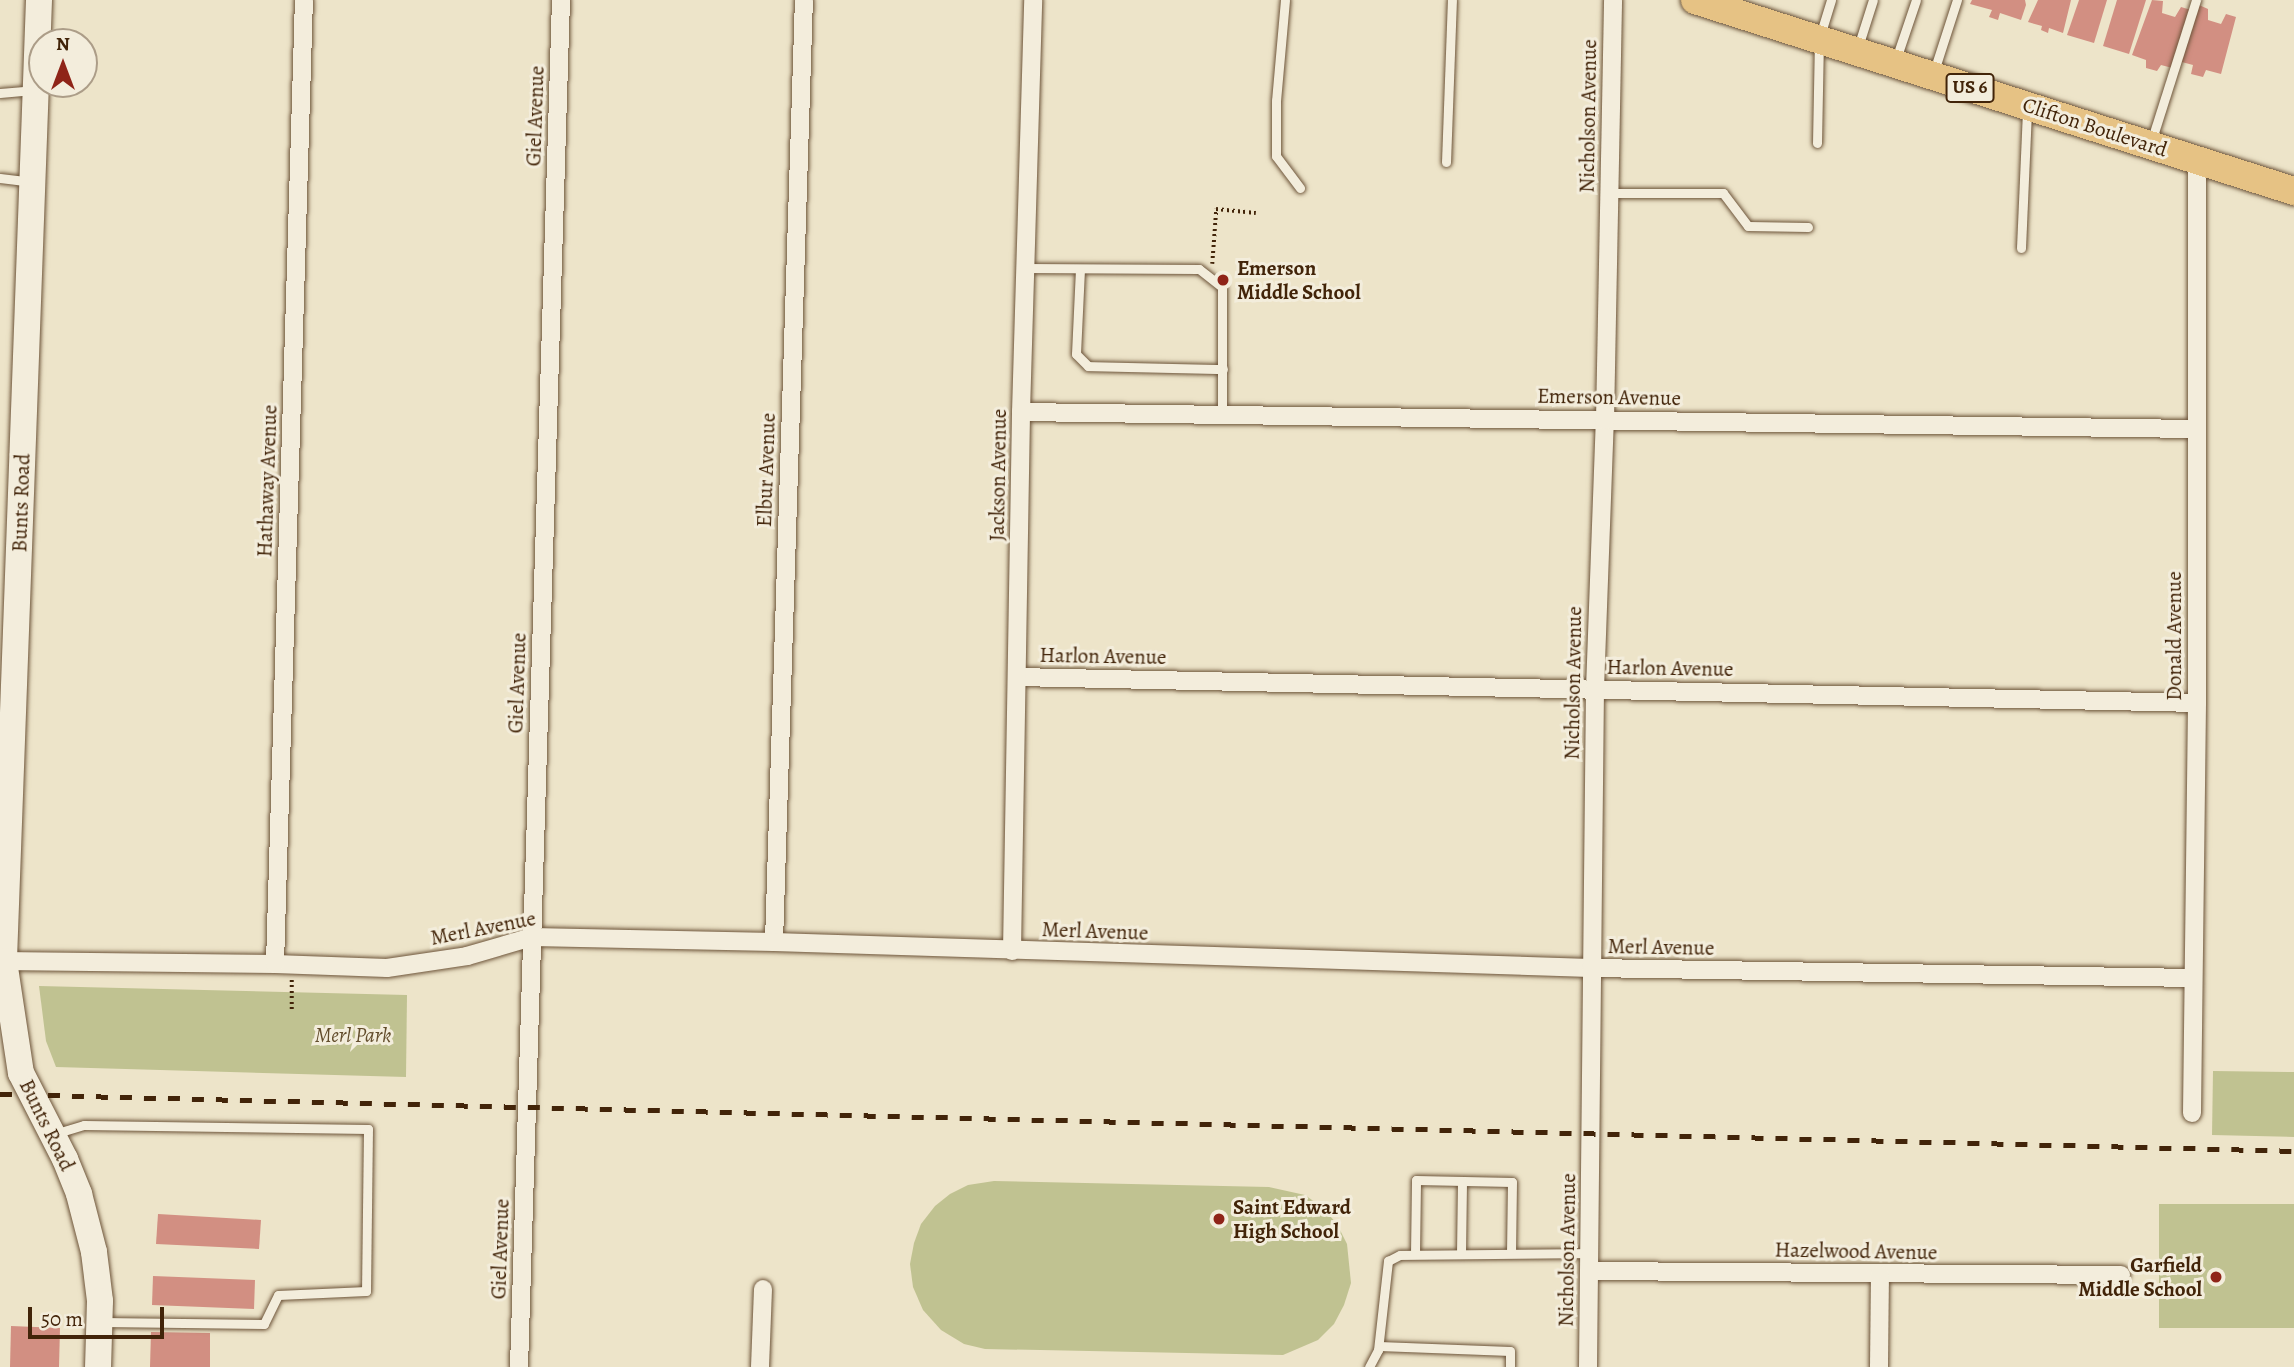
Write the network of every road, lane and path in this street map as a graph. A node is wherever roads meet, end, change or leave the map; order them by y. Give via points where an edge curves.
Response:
1 (38, 0) edge
2 (304, 0) edge
3 (561, 0) edge
4 (804, 0) edge
5 (1033, 0) edge
6 (1285, 0) edge
7 (1452, 0) edge
8 (1613, 0) edge
9 (1695, 0) edge
10 (1831, 0) edge
11 (1873, 0) edge
12 (1916, 0) edge
13 (1957, 0) edge
14 (2196, 0) edge
15 (37, 28) edge
16 (1819, 39) junction
17 (1857, 51) junction
18 (1894, 64) junction
19 (1932, 76) junction
20 (28, 91) edge
21 (0, 93) edge
22 (36, 98) edge
23 (2027, 106) junction
24 (1817, 143) dead end
25 (2150, 145) junction
26 (2197, 160) junction
27 (1446, 162) dead end
28 (0, 178) edge
29 (33, 182) junction
30 (1300, 188) dead end
31 (2294, 191) edge
32 (1609, 193) junction
33 (1256, 213) dead end
34 (1808, 227) dead end
35 (2021, 248) dead end
36 (1212, 266) dead end
37 (1025, 268) junction
38 (1080, 269) junction
39 (1223, 369) junction
40 (1021, 412) junction
41 (1222, 415) junction
42 (1605, 420) junction
43 (2197, 429) junction
44 (1017, 677) junction
45 (1595, 690) junction
46 (2197, 703) junction
47 (532, 937) junction
48 (774, 942) junction
49 (1012, 951) junction
50 (2, 961) edge
51 (283, 964) junction
52 (1591, 968) junction
53 (2192, 978) junction
54 (292, 1012) dead end
55 (2192, 1112) dead end
56 (52, 1135) junction
57 (1462, 1182) junction
58 (1511, 1253) junction
59 (1415, 1254) junction
60 (1461, 1254) junction
61 (1590, 1262) junction
62 (1880, 1275) junction
63 (2121, 1275) dead end
64 (763, 1289) dead end
65 (100, 1322) junction
66 (1379, 1346) junction
67 (98, 1367) edge
68 (519, 1367) edge
69 (760, 1367) edge
70 (1369, 1367) edge
71 (1510, 1367) edge
72 (1588, 1367) edge
73 (1879, 1367) edge

1 - 15 street, Bunts Road
2 - 51 street, Hathaway Avenue
3 - 47 street, Giel Avenue
4 - 48 street, Elbur Avenue
5 - 37 street, Jackson Avenue
6 - 30 lane via 1276,156
7 - 27 lane
8 - 32 street, Nicholson Avenue
9 - 16 main road, Clifton Boulevard / US 6
10 - 16 lane
11 - 17 lane
12 - 18 lane
13 - 19 lane
14 - 25 lane
16 - 17 main road, Clifton Boulevard / US 6
16 - 24 lane
17 - 18 main road, Clifton Boulevard / US 6
18 - 19 main road, Clifton Boulevard / US 6
19 - 23 main road, Clifton Boulevard / US 6
20 - 21 lane
22 - 29 street, Bunts Road
23 - 25 main road, Clifton Boulevard / US 6
23 - 35 lane
25 - 26 main road, Clifton Boulevard / US 6
26 - 31 main road, Clifton Boulevard / US 6
26 - 43 street, Donald Avenue
28 - 29 lane
29 - 50 street, Bunts Road
32 - 34 lane via 1723,192 1748,226
32 - 42 street, Nicholson Avenue
33 - 36 path via 1216,209
37 - 38 lane
37 - 40 street, Jackson Avenue
38 - 39 lane via 1199,269 1222,287
38 - 39 lane via 1076,354 1088,366
39 - 41 lane
40 - 41 street, Emerson Avenue
40 - 44 street, Jackson Avenue
41 - 42 street, Emerson Avenue
42 - 43 street, Emerson Avenue
42 - 45 street, Nicholson Avenue
43 - 46 street, Donald Avenue
44 - 45 street, Harlon Avenue
44 - 49 street, Jackson Avenue
45 - 46 street, Harlon Avenue
45 - 52 street, Nicholson Avenue
46 - 53 street, Donald Avenue
47 - 48 street, Merl Avenue
47 - 51 street, Merl Avenue via 467,956 387,968
47 - 68 street, Giel Avenue
48 - 49 street, Merl Avenue
49 - 52 street, Merl Avenue
50 - 51 street, Merl Avenue
50 - 56 street, Bunts Road via 21,1073
51 - 54 path
52 - 53 street, Merl Avenue
52 - 61 street, Nicholson Avenue
53 - 55 street, Donald Avenue
56 - 65 street, Bunts Road via 79,1194 89,1232
56 - 65 lane via 84,1125 368,1129 366,1291 278,1295 264,1324
57 - 58 lane via 1512,1182
57 - 59 lane via 1416,1180
57 - 60 lane
58 - 60 lane
58 - 61 lane
59 - 60 lane
59 - 66 lane via 1388,1261
61 - 62 street, Hazelwood Avenue
61 - 72 street, Nicholson Avenue
62 - 63 street, Hazelwood Avenue
62 - 73 street
64 - 69 street
65 - 67 street, Bunts Road
66 - 70 lane
66 - 71 lane via 1510,1351

